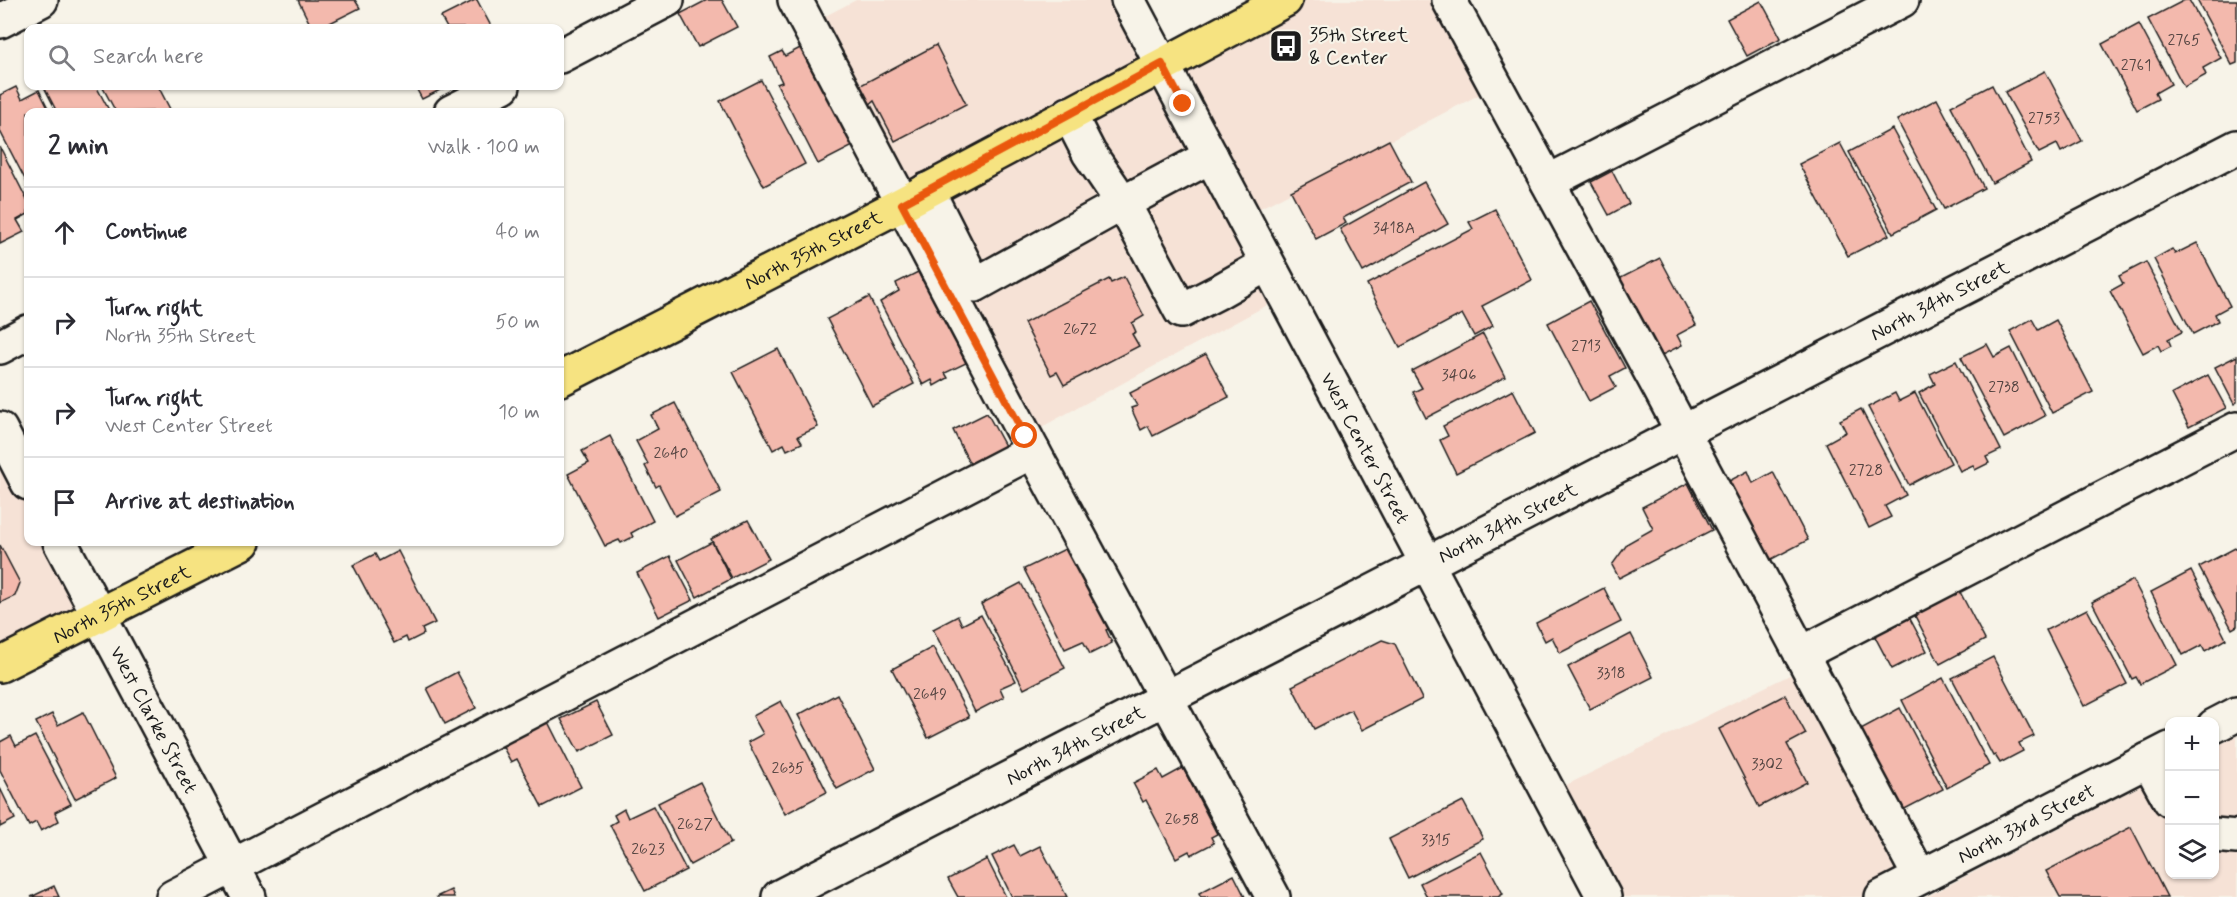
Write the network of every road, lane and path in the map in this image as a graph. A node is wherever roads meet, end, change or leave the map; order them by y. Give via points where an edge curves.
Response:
1 (41, 0) edge
2 (667, 0) edge
3 (795, 0) edge
4 (1128, 0) edge
5 (1285, 0) edge
6 (1449, 0) edge
7 (1902, 0) edge
8 (0, 21) edge
9 (564, 54) edge
10 (1162, 64) junction
11 (495, 90) edge
12 (459, 108) edge
13 (1069, 114) junction
14 (2237, 147) edge
15 (1211, 156) junction
16 (1548, 182) junction
17 (914, 197) junction
18 (1123, 203) junction
19 (1267, 264) junction
20 (24, 334) edge
21 (0, 347) edge
22 (564, 377) edge
23 (0, 429) edge
24 (2237, 429) edge
25 (1683, 433) junction
26 (1033, 451) junction
27 (24, 475) edge
28 (62, 546) edge
29 (235, 546) edge
30 (1428, 564) junction
31 (99, 615) junction
32 (1801, 654) junction
33 (0, 665) edge
34 (1165, 697) junction
35 (2237, 714) edge
36 (2219, 723) edge
37 (2159, 754) edge
38 (2165, 782) edge
39 (2219, 835) edge
40 (2237, 837) edge
41 (232, 867) junction
42 (1920, 877) junction
43 (173, 897) edge
44 (249, 897) edge
45 (779, 897) edge
46 (1273, 897) edge
47 (1604, 897) edge
48 (1882, 897) edge

1 - 8 street
2 - 9 street
3 - 17 street
4 - 10 street, West Center Street
5 - 10 main road, North 35th Street
6 - 16 street
7 - 16 street
10 - 13 main road, North 35th Street
10 - 15 street, West Center Street
11 - 12 street
13 - 17 main road, North 35th Street
13 - 18 street via 1089,153
14 - 25 street, North 34th Street
15 - 18 street
15 - 19 street, West Center Street
16 - 25 street
17 - 18 street via 975,285
17 - 22 main road, North 35th Street
17 - 26 street
18 - 19 street via 1181,311
19 - 30 street, West Center Street
20 - 21 street
23 - 27 street
24 - 32 street
25 - 30 street, North 34th Street
25 - 32 street
26 - 34 street
26 - 41 street
28 - 31 street, West Clarke Street
29 - 31 main road, North 35th Street
30 - 34 street, North 34th Street
30 - 47 street, West Center Street
31 - 33 main road, North 35th Street
31 - 41 street, West Clarke Street
32 - 42 street
34 - 45 street, North 34th Street
34 - 46 street
35 - 36 street
37 - 38 street
37 - 42 street, North 33rd Street
39 - 40 street
41 - 43 street
41 - 44 street, West Clarke Street
42 - 48 street, North 33rd Street

